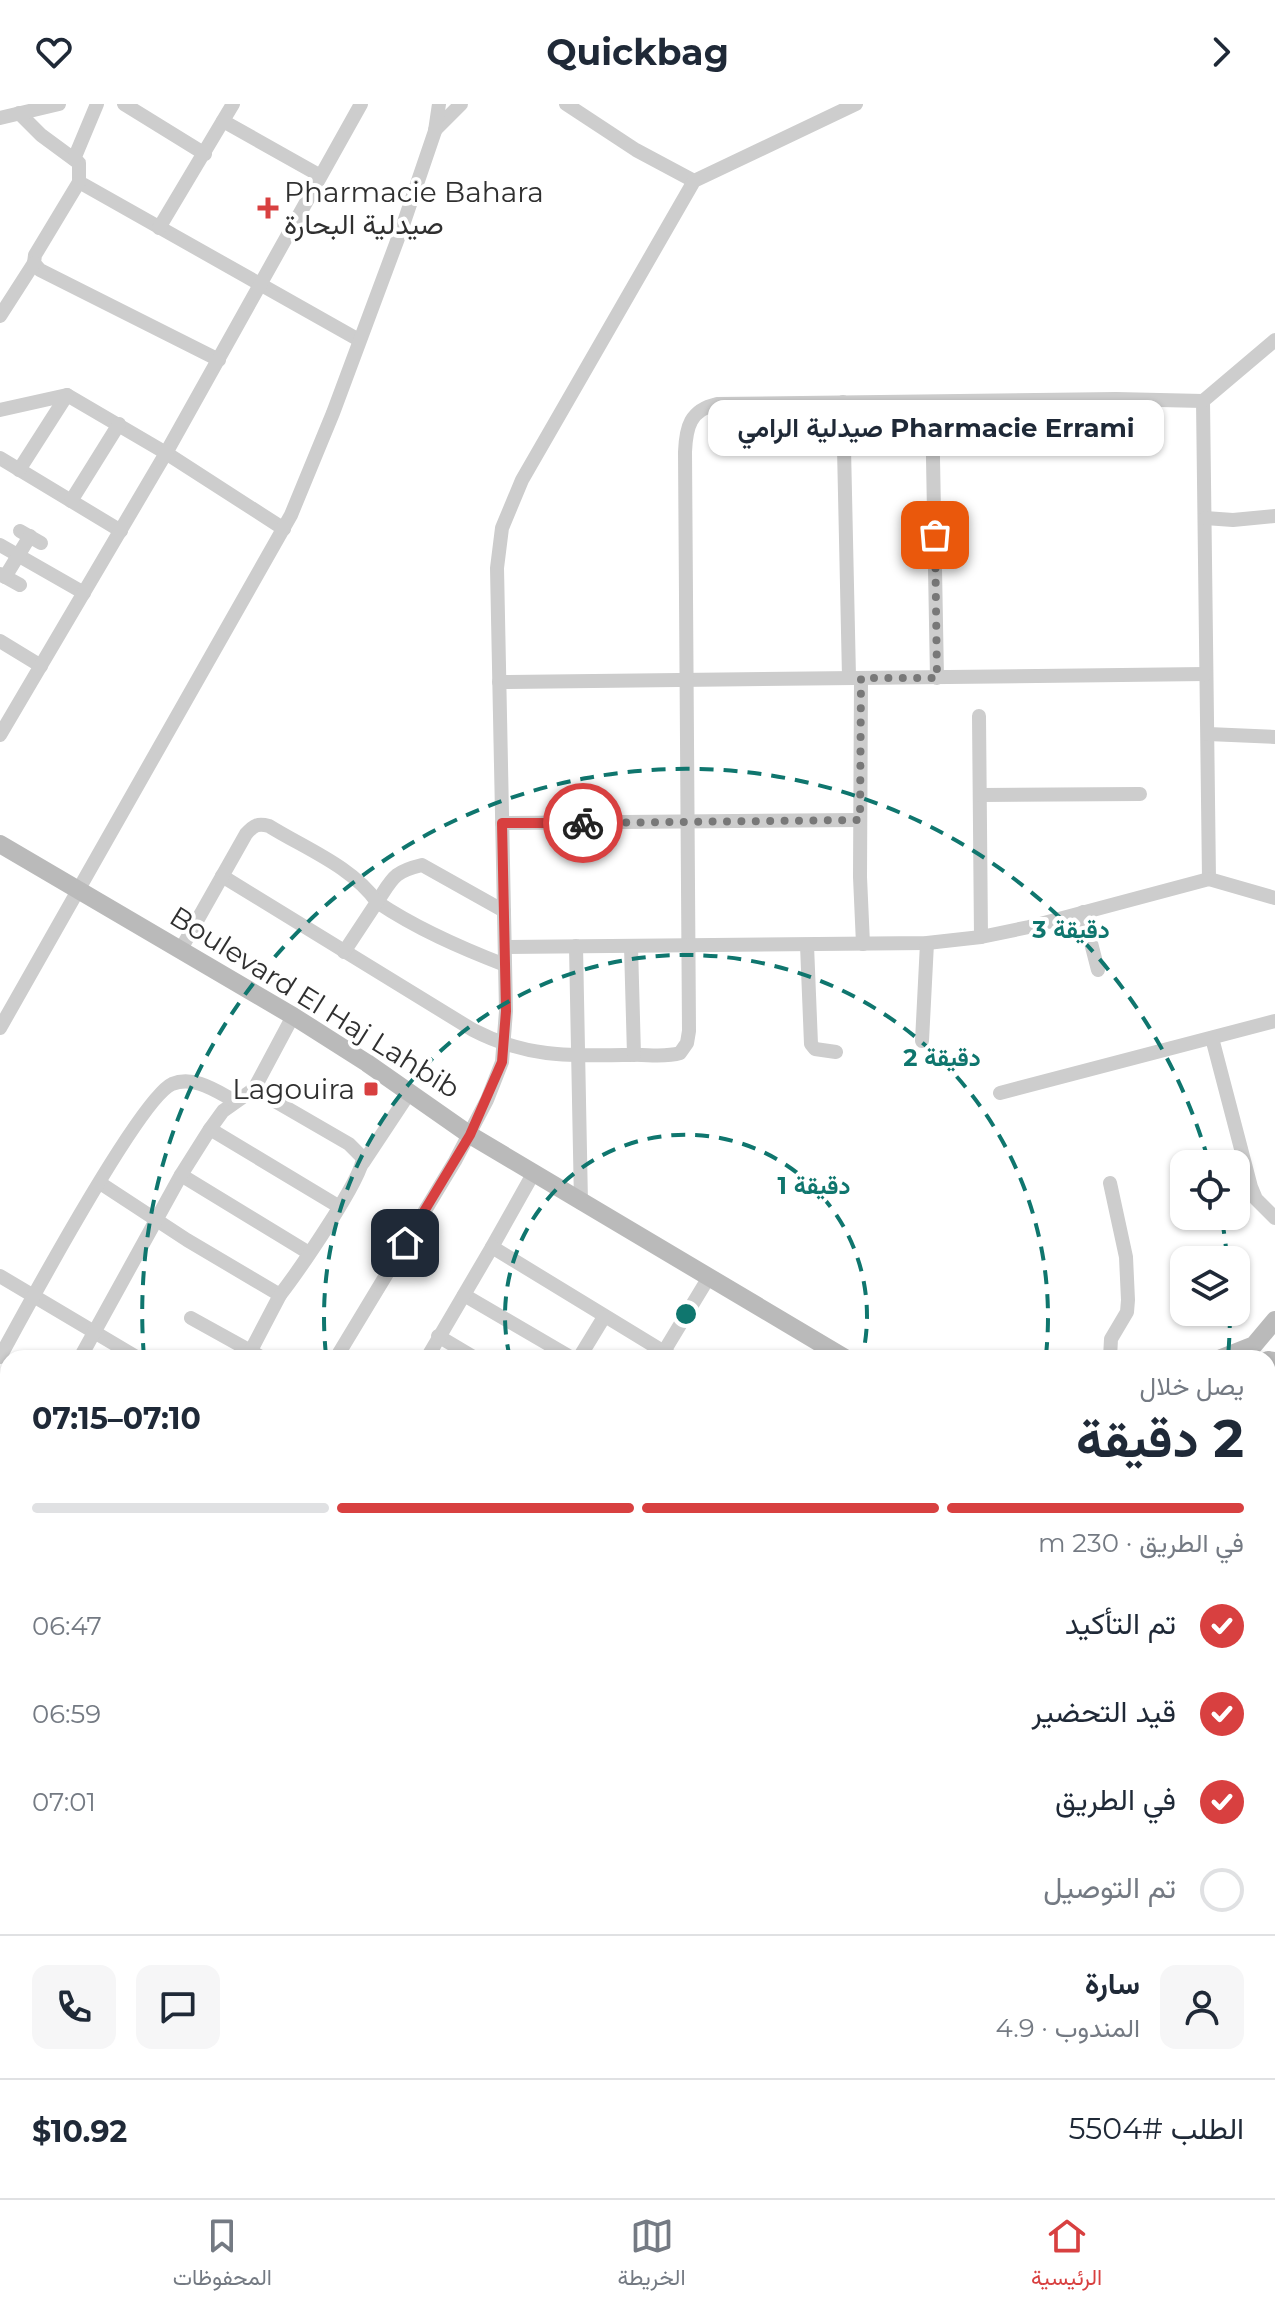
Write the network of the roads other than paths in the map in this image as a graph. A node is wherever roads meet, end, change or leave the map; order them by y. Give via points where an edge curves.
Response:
1 (59, 104) edge
2 (97, 104) edge
3 (124, 104) edge
4 (233, 104) edge
5 (361, 104) edge
6 (439, 104) edge
7 (461, 104) edge
8 (566, 104) edge
9 (856, 104) edge
10 (19, 113) junction
11 (0, 118) edge
12 (223, 121) junction
13 (435, 131) junction
14 (205, 154) junction
15 (74, 159) junction
16 (319, 175) junction
17 (694, 181) junction
18 (79, 182) junction
19 (159, 228) junction
20 (34, 263) junction
21 (259, 282) junction
22 (0, 316) edge
23 (359, 340) junction
24 (1275, 340) edge
25 (219, 360) junction
26 (67, 395) junction
27 (1203, 401) junction
28 (843, 402) junction
29 (932, 403) junction
30 (0, 410) edge
31 (119, 424) junction
32 (166, 453) junction
33 (0, 458) edge
34 (19, 470) junction
35 (71, 501) junction
36 (1275, 516) edge
37 (1205, 518) junction
38 (284, 529) junction
39 (121, 531) junction
40 (30, 537) dead end
41 (0, 545) edge
42 (19, 556) junction
43 (2, 576) edge
44 (20, 585) dead end
45 (84, 593) junction
46 (0, 641) edge
47 (41, 666) junction
48 (1206, 674) junction
49 (855, 678) junction
50 (937, 678) junction
51 (685, 679) junction
52 (499, 682) junction
53 (979, 716) dead end
54 (1, 733) edge
55 (1208, 734) junction
56 (1275, 737) edge
57 (1140, 794) dead end
58 (980, 795) junction
59 (860, 820) junction
60 (686, 822) junction
61 (502, 823) junction
62 (0, 844) edge
63 (222, 876) junction
64 (1209, 879) junction
65 (80, 890) junction
66 (1275, 898) edge
67 (377, 902) junction
68 (504, 911) junction
69 (1083, 912) junction
70 (981, 937) junction
71 (927, 943) junction
72 (863, 944) junction
73 (807, 945) junction
74 (576, 946) junction
75 (631, 946) junction
76 (689, 946) junction
77 (505, 947) junction
78 (181, 949) junction
79 (344, 952) junction
80 (505, 965) junction
81 (1098, 970) dead end
82 (293, 1016) junction
83 (1275, 1021) edge
84 (0, 1028) edge
85 (1212, 1038) junction
86 (922, 1041) dead end
87 (504, 1046) junction
88 (836, 1052) dead end
89 (634, 1055) junction
90 (579, 1057) junction
91 (254, 1089) junction
92 (410, 1092) junction
93 (1000, 1093) dead end
94 (235, 1101) junction
95 (210, 1129) junction
96 (470, 1135) junction
97 (363, 1163) junction
98 (533, 1174) junction
99 (181, 1175) junction
100 (100, 1183) junction
101 (1110, 1183) dead end
102 (581, 1203) junction
103 (338, 1206) junction
104 (157, 1218) junction
105 (1275, 1218) edge
106 (492, 1247) junction
107 (309, 1253) junction
108 (0, 1276) edge
109 (709, 1277) junction
110 (280, 1295) junction
111 (464, 1295) junction
112 (33, 1297) junction
113 (604, 1317) junction
114 (191, 1318) dead end
115 (1275, 1320) edge
116 (95, 1332) junction
117 (438, 1336) junction
118 (4, 1350) edge
119 (85, 1350) edge
120 (125, 1350) edge
121 (243, 1350) edge
122 (256, 1350) edge
123 (341, 1350) edge
124 (431, 1350) edge
125 (462, 1350) edge
126 (558, 1350) edge
127 (584, 1350) edge
128 (656, 1350) edge
129 (668, 1350) edge
130 (832, 1350) edge
131 (1110, 1350) edge
132 (1242, 1350) edge

1 - 10 street
2 - 15 street
3 - 14 street
4 - 12 street
5 - 16 street
6 - 13 street
7 - 13 street
8 - 17 street
9 - 17 street
10 - 11 street
10 - 15 street
12 - 14 street
12 - 16 street
13 - 23 street
14 - 19 street
15 - 18 street via 79,163
16 - 21 street
17 - 52 street via 509,508 499,546
18 - 19 street
18 - 20 street
19 - 21 street
20 - 22 street
20 - 25 street
21 - 23 street
21 - 25 street
23 - 38 street
24 - 27 street
25 - 32 street
26 - 30 street
26 - 31 street
26 - 34 street
27 - 29 street
27 - 37 street
28 - 29 street
28 - 49 street
28 - 51 street via 717,404 691,419 685,452
29 - 50 street
31 - 32 street
31 - 35 street
32 - 38 street
32 - 39 street
33 - 34 street
34 - 35 street
35 - 39 street
36 - 37 street
37 - 48 street
38 - 65 street
39 - 45 street
40 - 42 street
41 - 42 street
42 - 43 street
42 - 45 street
43 - 44 street
45 - 47 street
46 - 47 street
47 - 54 street
48 - 50 street
48 - 55 street
49 - 50 street
49 - 51 street
49 - 59 street
51 - 52 street
51 - 60 street
52 - 61 street
53 - 58 street
55 - 56 street
55 - 64 street
57 - 58 street
58 - 70 street
59 - 60 street
59 - 72 street
60 - 61 street
60 - 76 street
61 - 68 street
62 - 65 street, Boulevard El Haj Lahbib
63 - 67 street via 246,834 261,824 347,872
63 - 78 street
63 - 79 street
64 - 66 street
64 - 69 street
65 - 78 street, Boulevard El Haj Lahbib
65 - 84 street
67 - 68 street via 402,870 422,865
67 - 79 street
67 - 80 street via 445,941
68 - 77 street
69 - 70 street
69 - 81 street
70 - 71 street
71 - 72 street
71 - 86 street
72 - 73 street
73 - 76 street
73 - 88 street via 811,1044
74 - 75 street
74 - 77 street
74 - 90 street
75 - 76 street
75 - 89 street
76 - 89 street via 687,1043 676,1055
77 - 80 street
78 - 82 street, Boulevard El Haj Lahbib
79 - 87 street
80 - 87 street
82 - 91 street
82 - 92 street, Boulevard El Haj Lahbib
83 - 85 street
85 - 93 street
85 - 105 street via 1251,1187
87 - 90 street
87 - 96 street via 497,1076
89 - 90 street
90 - 102 street
91 - 94 street
91 - 97 street via 349,1144
92 - 96 street, Boulevard El Haj Lahbib
92 - 97 street
94 - 95 street
94 - 100 street via 187,1080 170,1085 135,1127
95 - 99 street
95 - 103 street
96 - 98 street, Boulevard El Haj Lahbib
96 - 123 street
97 - 103 street
98 - 102 street, Boulevard El Haj Lahbib
98 - 106 street
99 - 104 street
99 - 107 street
100 - 104 street
100 - 112 street
101 - 131 street via 1126,1257 1128,1300
102 - 109 street, Boulevard El Haj Lahbib
103 - 107 street
104 - 110 street
104 - 116 street
106 - 111 street
106 - 113 street
107 - 110 street
108 - 112 street
109 - 129 street
109 - 130 street, Boulevard El Haj Lahbib
110 - 122 street
111 - 117 street
111 - 126 street
112 - 116 street
112 - 118 street
113 - 127 street
113 - 128 street
114 - 121 street
115 - 132 street via 1254,1345
116 - 119 street
116 - 120 street
117 - 124 street
117 - 125 street

